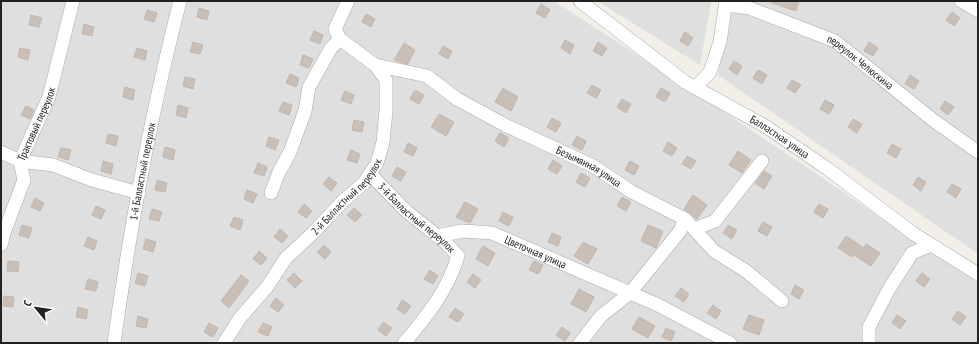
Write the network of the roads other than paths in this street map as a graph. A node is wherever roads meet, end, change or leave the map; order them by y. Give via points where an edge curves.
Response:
1 (73, 1) edge
2 (180, 1) edge
3 (348, 1) edge
4 (580, 1) edge
5 (961, 1) edge
6 (726, 3) edge
7 (978, 11) edge
8 (340, 39) junction
9 (375, 65) junction
10 (696, 88) junction
11 (1, 152) edge
12 (978, 152) edge
13 (20, 161) junction
14 (762, 161) dead end
15 (370, 174) junction
16 (139, 193) junction
17 (270, 193) dead end
18 (685, 219) junction
19 (694, 229) junction
20 (437, 236) junction
21 (1, 245) edge
22 (931, 245) junction
23 (978, 274) edge
24 (630, 293) junction
25 (782, 302) dead end
26 (114, 343) edge
27 (224, 343) edge
28 (404, 343) edge
29 (580, 343) edge
30 (730, 343) edge
31 (869, 343) edge

1 - 13 street, Трактовый переулок via 49,97
2 - 16 street, 1-й Балластный переулок via 160,82
3 - 8 street via 336,29
4 - 10 street, Балластная улица
5 - 7 street
6 - 10 street via 720,42 710,72
6 - 12 street, переулок Челюскина via 749,8 835,41 933,120
8 - 9 street, 2-й Балластный переулок
8 - 17 street via 331,48 309,87 305,111 290,152
9 - 15 street, 2-й Балластный переулок via 386,80 386,111 381,149
9 - 18 street, Безымянная улица via 427,76 457,99 505,125 593,166 632,192
10 - 22 street, Балластная улица via 765,126
11 - 13 street
13 - 16 street via 53,165 92,180
13 - 21 street, Трактовый переулок via 24,180
14 - 19 street via 715,220
15 - 20 street, 3-й Балластный переулок via 406,211
15 - 27 street, 2-й Балластный переулок via 364,183 286,258
16 - 26 street, 1-й Балластный переулок
18 - 19 street, Безымянная улица
18 - 24 street via 680,231
19 - 25 street, Безымянная улица via 714,251 746,271
20 - 24 street, Цветочная улица via 463,231 492,233
20 - 28 street, 3-й Балластный переулок via 458,256 454,269 439,299
22 - 23 street, Балластная улица
22 - 31 street via 912,253 889,289 869,327
24 - 29 street via 601,316
24 - 30 street, Цветочная улица

